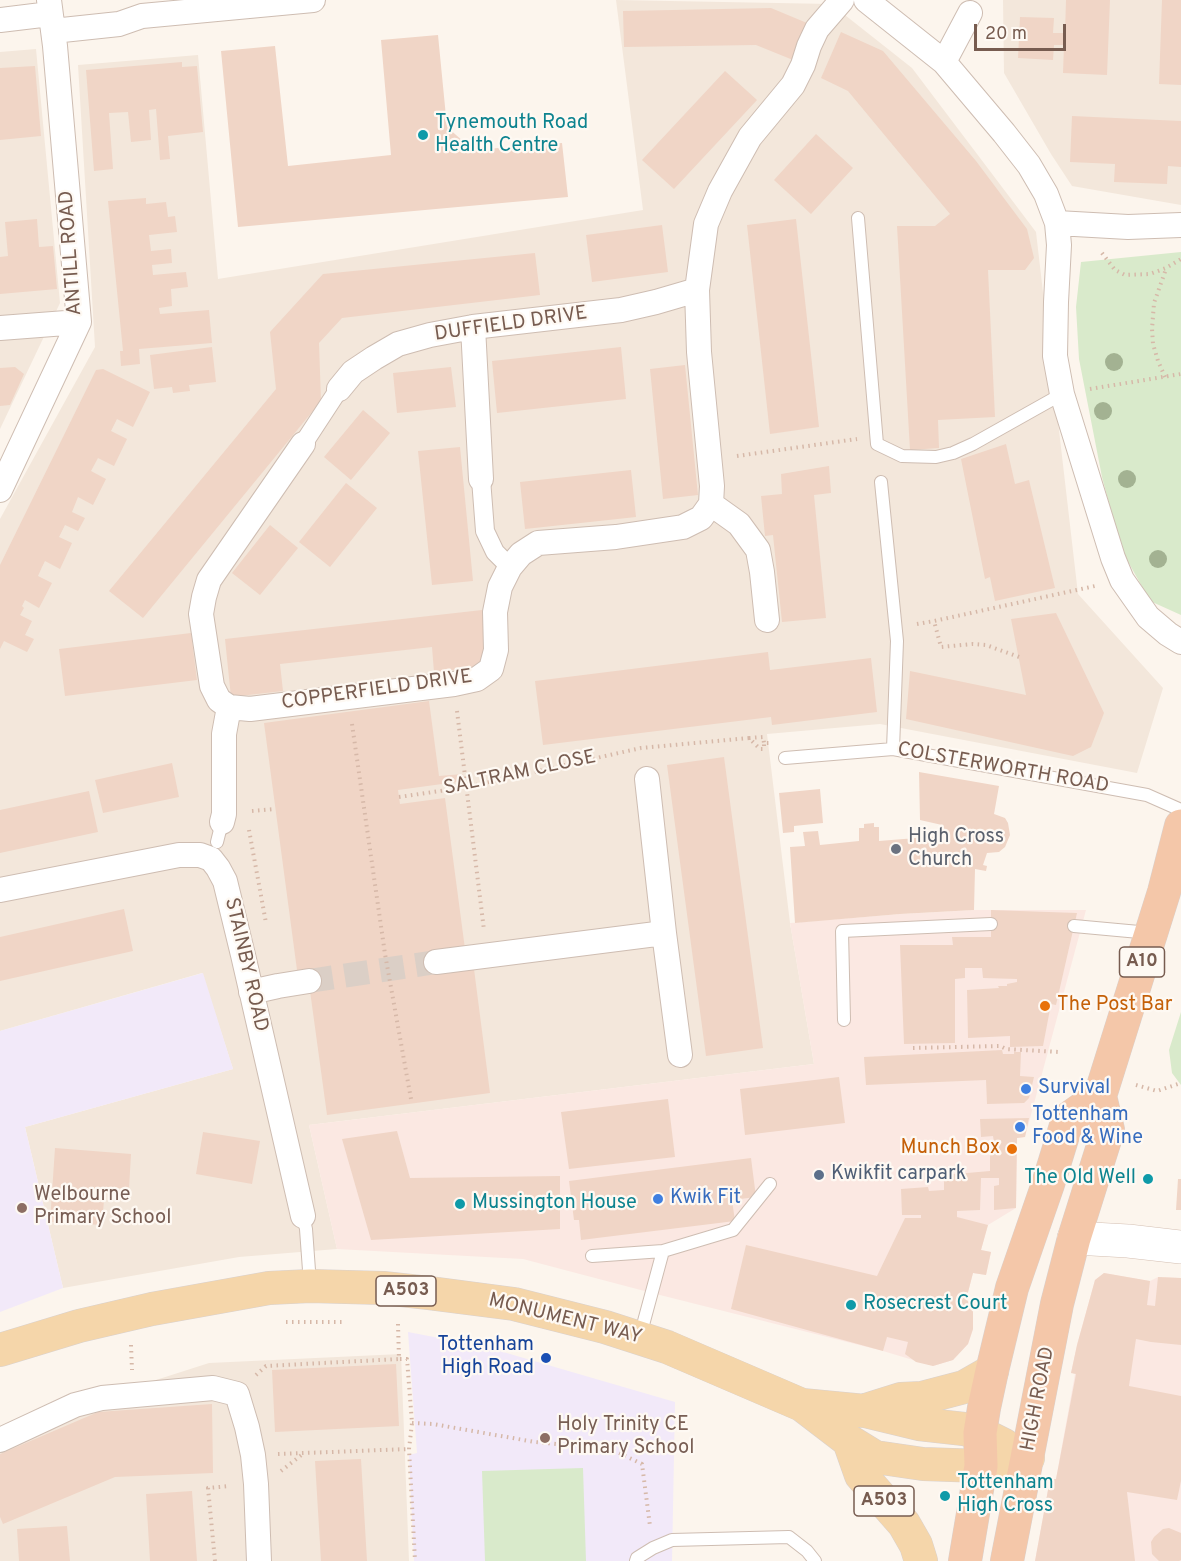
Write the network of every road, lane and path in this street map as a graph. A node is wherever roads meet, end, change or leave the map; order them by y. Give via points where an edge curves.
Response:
1 (313, 0) edge
2 (842, 0) edge
3 (866, 0) edge
4 (973, 6) edge
5 (51, 15) edge
6 (0, 20) edge
7 (944, 62) junction
8 (858, 218) dead end
9 (1057, 223) junction
10 (1090, 225) junction
11 (1181, 225) edge
12 (1181, 259) edge
13 (1166, 268) junction
14 (696, 290) junction
15 (79, 322) junction
16 (473, 327) junction
17 (0, 328) edge
18 (1181, 374) edge
19 (1166, 377) junction
20 (339, 389) joint
21 (1062, 394) junction
22 (876, 436) junction
23 (303, 444) joint
24 (709, 459) junction
25 (481, 479) joint
26 (881, 482) dead end
27 (0, 490) edge
28 (711, 504) junction
29 (510, 567) junction
30 (1122, 580) junction
31 (767, 620) dead end
32 (934, 621) junction
33 (915, 625) dead end
34 (1181, 642) edge
35 (1019, 657) dead end
36 (454, 684) junction
37 (349, 697) junction
38 (229, 707) junction
39 (771, 743) dead end
40 (893, 749) junction
41 (785, 758) dead end
42 (647, 779) dead end
43 (467, 787) junction
44 (399, 797) dead end
45 (1181, 810) edge
46 (248, 823) dead end
47 (1181, 826) edge
48 (217, 841) junction
49 (0, 890) edge
50 (991, 924) dead end
51 (1074, 926) dead end
52 (268, 932) dead end
53 (664, 933) junction
54 (1151, 933) junction
55 (487, 955) junction
56 (436, 962) tunnel mouth
57 (309, 981) tunnel mouth
58 (251, 992) junction
59 (844, 1020) dead end
60 (913, 1048) dead end
61 (1059, 1052) dead end
62 (680, 1055) dead end
63 (1181, 1083) edge
64 (1157, 1091) dead end
65 (1100, 1096) junction
66 (411, 1100) dead end
67 (770, 1184) dead end
68 (303, 1216) joint
69 (1031, 1235) junction
70 (1074, 1238) junction
71 (1181, 1246) edge
72 (663, 1251) junction
73 (592, 1256) dead end
74 (310, 1286) junction
75 (286, 1322) dead end
76 (346, 1322) dead end
77 (388, 1323) dead end
78 (640, 1337) junction
79 (0, 1350) edge
80 (399, 1359) junction
81 (992, 1371) junction
82 (237, 1394) junction
83 (802, 1405) junction
84 (865, 1411) junction
85 (412, 1423) junction
86 (980, 1433) junction
87 (0, 1440) edge
88 (849, 1442) junction
89 (410, 1449) junction
90 (253, 1455) junction
91 (1028, 1458) junction
92 (981, 1466) junction
93 (208, 1488) dead end
94 (653, 1548) junction
95 (215, 1561) edge
96 (260, 1561) edge
97 (415, 1561) edge
98 (636, 1561) edge
99 (815, 1561) edge
100 (921, 1561) edge
101 (965, 1561) edge
102 (1007, 1561) edge

1 - 5 street via 142,16 119,24
2 - 14 street via 817,29 793,85 750,137 720,191 706,224
3 - 7 street
4 - 7 street
5 - 6 street
5 - 15 street, ANTILL ROAD
7 - 9 street via 1029,165
8 - 22 lane
9 - 10 street
9 - 21 street via 1055,356
10 - 11 street
10 - 13 path via 1097,246 1115,270 1125,275 1150,274
12 - 13 path
13 - 19 path via 1154,303 1152,329 1153,344
14 - 16 street, DUFFIELD DRIVE via 621,310
14 - 24 street
15 - 17 street
15 - 27 street, ANTILL ROAD
16 - 20 street, DUFFIELD DRIVE via 398,344 353,372
16 - 25 street
18 - 19 path
19 - 21 path
20 - 23 street
21 - 22 lane via 973,444 936,457 902,456 877,444
21 - 30 street
22 - 24 path
23 - 38 street via 209,580 204,597 201,614 212,686 219,700
24 - 28 street
25 - 29 street via 485,531 495,552
26 - 40 lane via 897,641
28 - 29 street, COPPERFIELD DRIVE via 701,518 683,526 616,537 538,543
28 - 31 street via 739,524 758,550
29 - 36 street, COPPERFIELD DRIVE via 500,587 495,612 496,650 491,669 477,679
30 - 32 path
30 - 34 street via 1149,617
32 - 33 path
32 - 35 path via 942,648 986,645
36 - 37 street, COPPERFIELD DRIVE
36 - 43 path
37 - 38 street, COPPERFIELD DRIVE via 250,709
37 - 66 path via 385,954
38 - 48 street via 224,734 224,814
39 - 43 path, SALTRAM CLOSE via 760,749 749,738 641,748
40 - 41 lane, COLSTERWORTH ROAD
40 - 45 lane, COLSTERWORTH ROAD via 1147,795
42 - 53 street
43 - 44 path, SALTRAM CLOSE
43 - 55 path
46 - 52 path
47 - 54 highway, A10
48 - 49 street via 191,854
48 - 58 street, STAINBY ROAD via 218,868 225,881
50 - 59 lane via 842,931
51 - 54 lane
53 - 55 street
53 - 62 street
54 - 65 highway, A10
55 - 56 street
57 - 58 street
58 - 68 street, STAINBY ROAD
60 - 61 path via 1000,1046
63 - 64 path
65 - 69 highway via 1068,1119
65 - 70 highway, HIGH ROAD via 1108,1130
67 - 72 lane via 733,1230
68 - 74 lane, STAINBY ROAD
69 - 70 highway
69 - 81 highway via 1012,1288
70 - 71 main road
70 - 91 highway, HIGH ROAD via 1057,1304
72 - 73 lane
72 - 78 lane
74 - 78 main road, MONUMENT WAY / A503 via 383,1288 514,1304
74 - 79 main road, MONUMENT WAY / A503 via 269,1288 152,1309
75 - 76 path
77 - 80 path via 399,1324
78 - 83 main road, MONUMENT WAY / A503
80 - 82 path via 266,1366
80 - 85 path via 406,1359
81 - 84 main road, A503 via 964,1387 901,1399
81 - 86 highway
82 - 87 street via 213,1388 102,1398 75,1405
82 - 90 street
83 - 84 main road, MONUMENT WAY / A503
83 - 88 main road, MONUMENT WAY / A503
84 - 86 main road, MONUMENT WAY / A503
85 - 89 path
85 - 94 path via 611,1449 642,1464
86 - 91 main road, MONUMENT WAY / A503
86 - 92 highway
88 - 92 main road, MONUMENT WAY via 875,1457
88 - 100 main road, A503 via 861,1475 904,1524
89 - 90 path
89 - 97 path
90 - 96 street
91 - 92 main road, MONUMENT WAY
91 - 102 highway, HIGH ROAD
92 - 101 highway
93 - 95 path
94 - 98 lane
94 - 99 lane via 672,1540 789,1537

